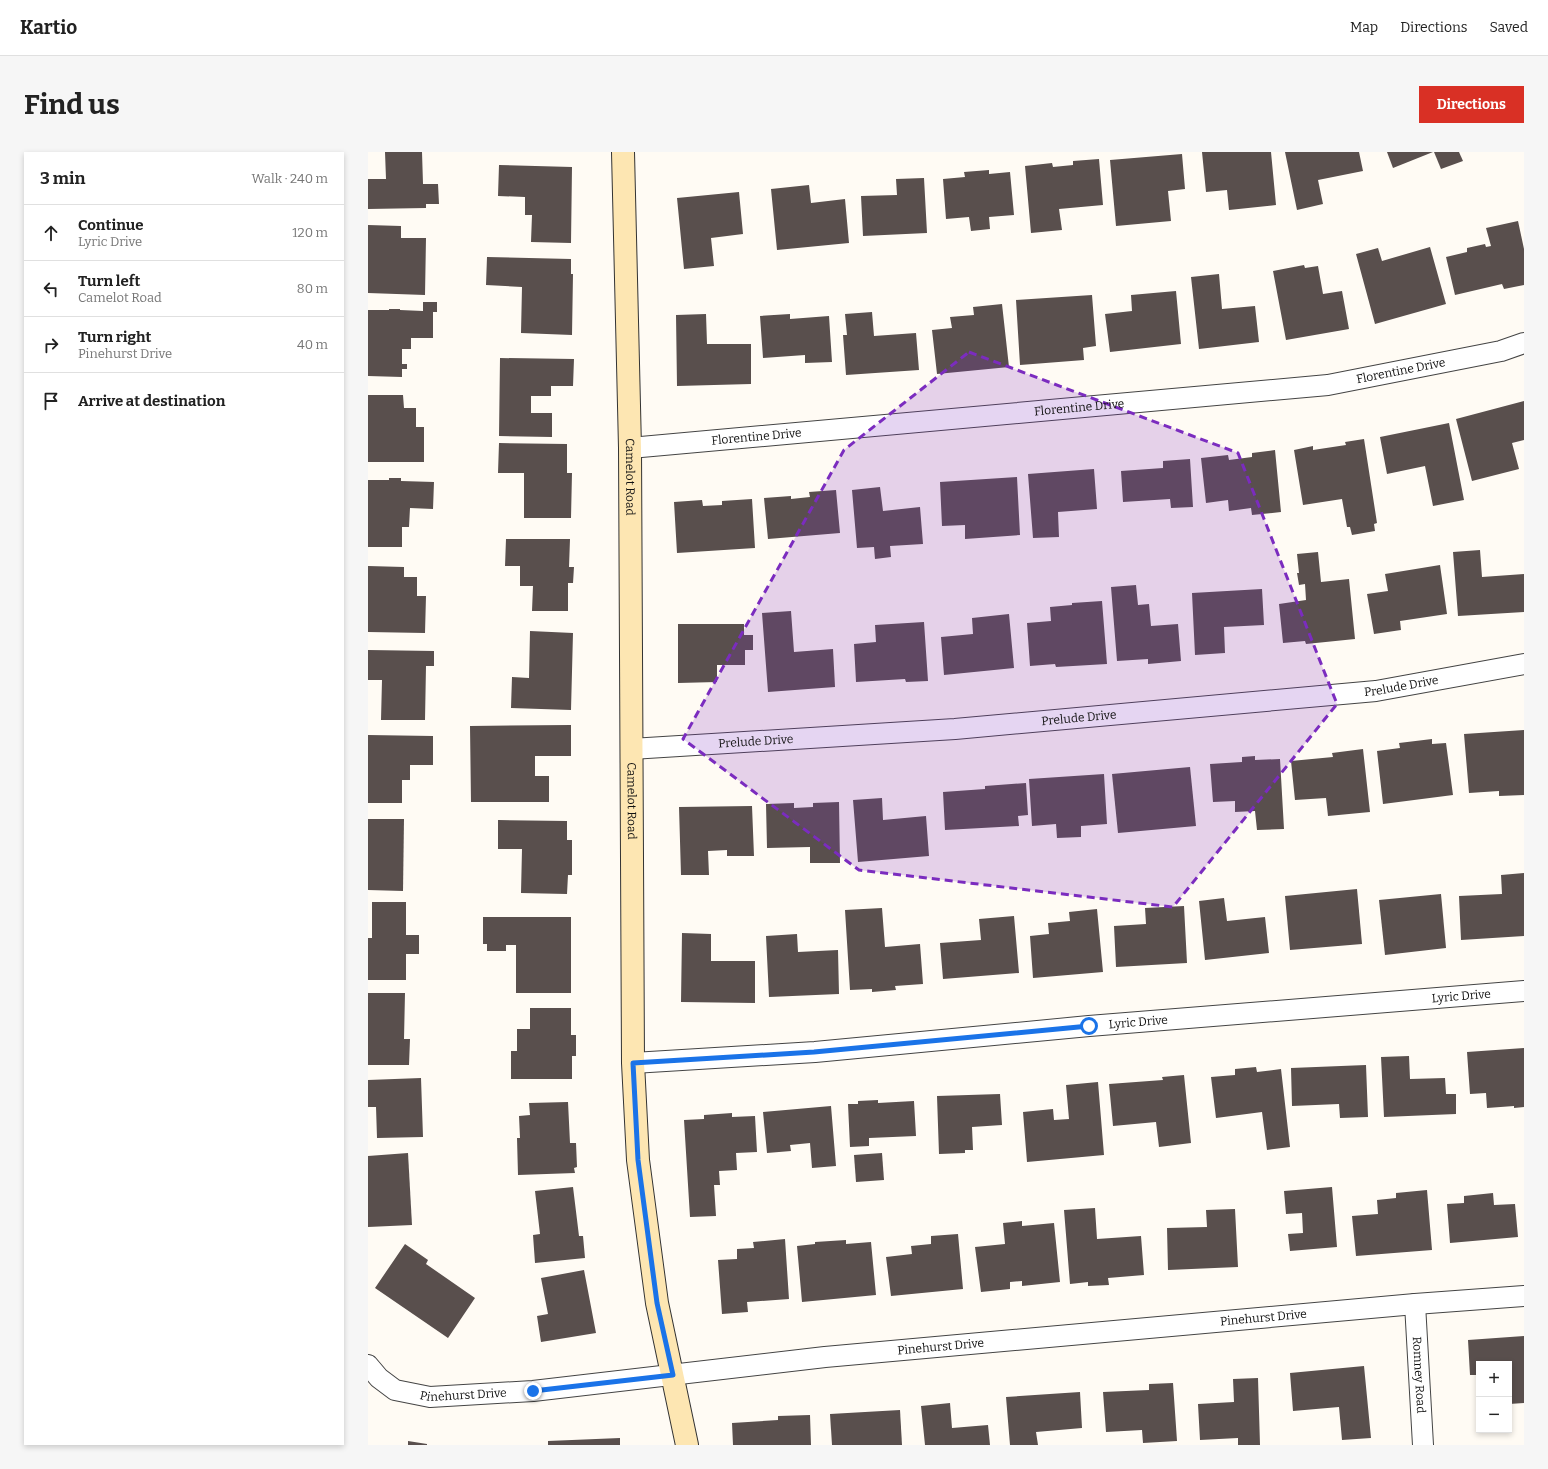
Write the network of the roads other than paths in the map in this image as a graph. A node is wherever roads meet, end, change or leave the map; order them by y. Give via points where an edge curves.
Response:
1 (623, 152) edge
2 (1524, 343) edge
3 (630, 448) junction
4 (1524, 664) edge
5 (631, 749) junction
6 (1524, 991) edge
7 (633, 1063) junction
8 (1524, 1296) edge
9 (1415, 1304) junction
10 (368, 1366) edge
11 (673, 1375) junction
12 (687, 1445) edge
13 (1423, 1445) edge

1 - 3 street, Camelot Road
2 - 3 street, Florentine Drive via 1501,351 1328,385
3 - 5 street, Camelot Road
4 - 5 street, Prelude Drive via 1368,692 956,730
5 - 7 street, Camelot Road
6 - 7 street, Lyric Drive via 1089,1026 814,1052
7 - 11 street, Camelot Road via 639,1168 657,1303
8 - 9 street, Pinehurst Drive
9 - 11 street, Pinehurst Drive via 825,1357
9 - 13 street, Romney Road
10 - 11 street, Pinehurst Drive via 394,1390 430,1397 533,1391
11 - 12 street, Camelot Road

